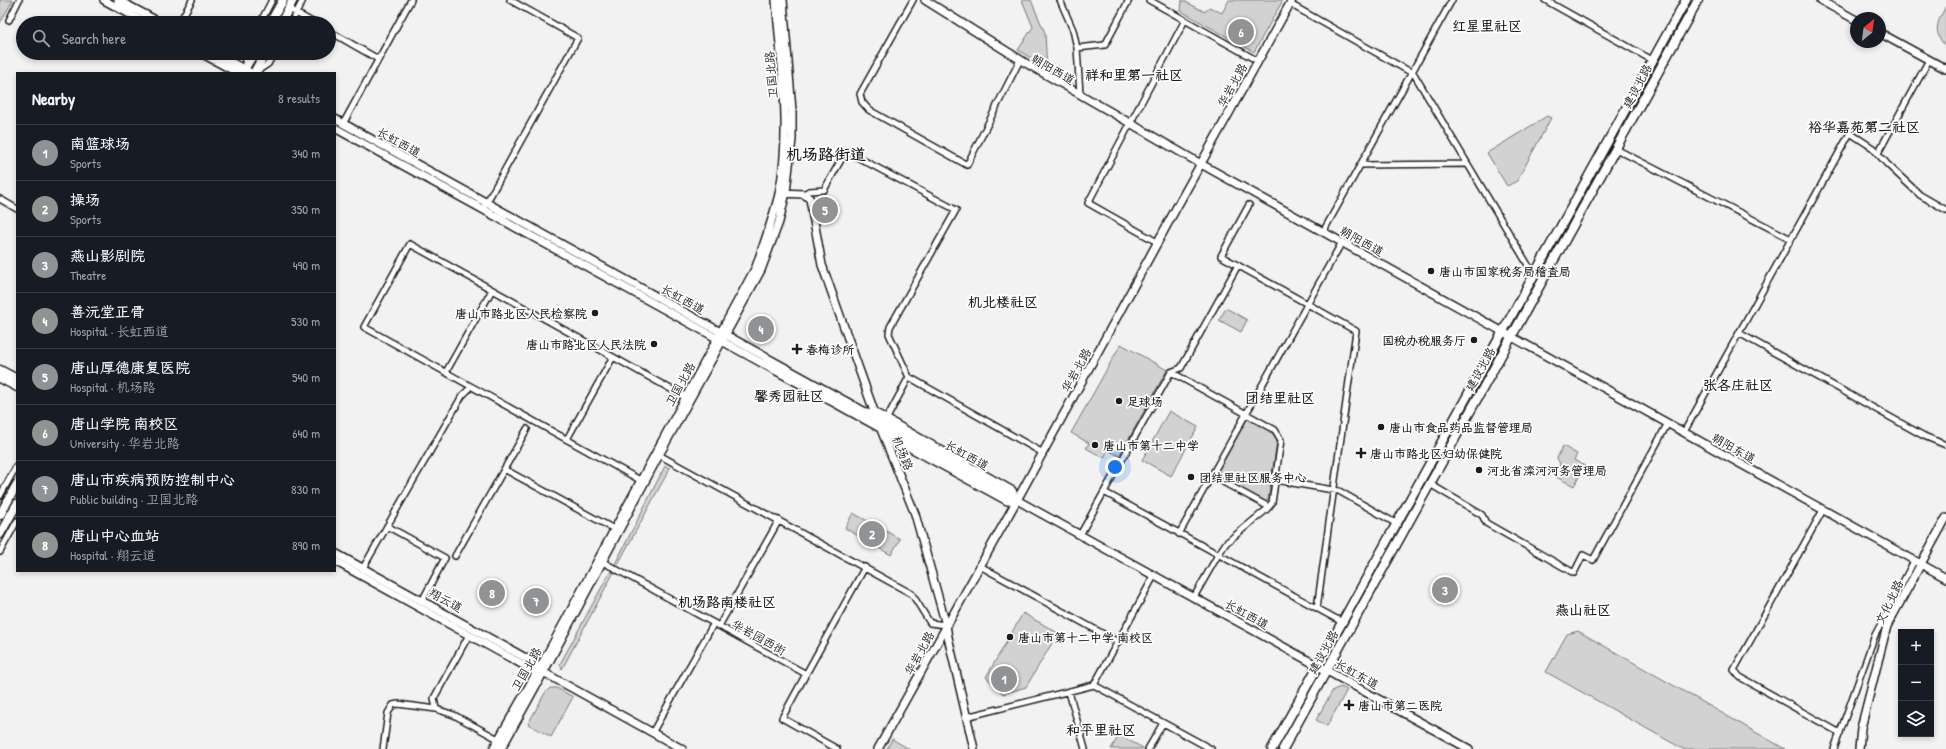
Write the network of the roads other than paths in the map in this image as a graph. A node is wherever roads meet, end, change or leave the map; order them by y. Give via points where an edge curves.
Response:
1 (19, 0) edge
2 (104, 0) edge
3 (118, 0) edge
4 (192, 0) edge
5 (272, 0) edge
6 (283, 0) edge
7 (293, 0) edge
8 (303, 0) edge
9 (411, 0) edge
10 (510, 0) edge
11 (776, 0) edge
12 (783, 0) edge
13 (913, 0) edge
14 (918, 0) edge
15 (925, 0) edge
16 (1060, 0) edge
17 (1129, 0) edge
18 (1149, 0) edge
19 (1452, 0) edge
20 (1545, 0) edge
21 (1686, 0) edge
22 (1698, 0) edge
23 (1822, 0) edge
24 (1291, 2) edge
25 (292, 11) junction
26 (133, 16) edge
27 (148, 16) edge
28 (183, 16) edge
29 (264, 16) edge
30 (274, 16) edge
31 (287, 16) edge
32 (292, 16) edge
33 (301, 16) edge
34 (1850, 16) edge
35 (9, 20) dead end
36 (1185, 20) junction
37 (336, 35) edge
38 (1886, 36) edge
39 (1077, 48) junction
40 (378, 59) junction
41 (217, 60) edge
42 (226, 60) edge
43 (245, 60) edge
44 (250, 60) edge
45 (262, 60) edge
46 (270, 60) edge
47 (1652, 60) junction
48 (1929, 60) junction
49 (1258, 61) junction
50 (1019, 62) junction
51 (1946, 69) edge
52 (244, 72) edge
53 (256, 72) edge
54 (256, 72) edge
55 (1412, 72) junction
56 (1080, 94) junction
57 (336, 120) edge
58 (343, 124) junction
59 (1129, 124) junction
60 (336, 129) edge
61 (1616, 149) junction
62 (1878, 153) junction
63 (1200, 164) junction
64 (1466, 164) junction
65 (1360, 165) junction
66 (782, 192) junction
67 (804, 194) junction
68 (0, 199) edge
69 (1249, 205) dead end
70 (485, 206) junction
71 (16, 208) edge
72 (1946, 210) edge
73 (1323, 232) junction
74 (1791, 239) junction
75 (1157, 242) junction
76 (1342, 242) junction
77 (1238, 266) junction
78 (1534, 275) junction
79 (492, 290) junction
80 (1308, 304) junction
81 (1503, 332) junction
82 (723, 333) junction
83 (1739, 333) junction
84 (1512, 337) junction
85 (719, 341) junction
86 (613, 357) junction
87 (0, 370) edge
88 (446, 372) junction
89 (1171, 372) junction
90 (908, 377) junction
91 (0, 378) edge
92 (16, 378) edge
93 (16, 386) edge
94 (468, 390) dead end
95 (685, 397) junction
96 (875, 414) junction
97 (1246, 414) junction
98 (887, 418) junction
99 (1668, 423) junction
100 (527, 428) dead end
101 (882, 431) junction
102 (1684, 432) junction
103 (567, 439) junction
104 (1946, 445) edge
105 (1043, 453) junction
106 (659, 455) junction
107 (16, 467) edge
108 (504, 469) junction
109 (1212, 476) junction
110 (640, 480) junction
111 (1275, 480) junction
112 (1430, 484) junction
113 (16, 486) edge
114 (1333, 489) junction
115 (1104, 492) junction
116 (0, 496) edge
117 (1017, 500) junction
118 (16, 506) edge
119 (1269, 507) junction
120 (1823, 510) junction
121 (0, 515) edge
122 (1946, 518) edge
123 (778, 520) junction
124 (16, 523) edge
125 (1397, 524) junction
126 (387, 526) junction
127 (614, 529) junction
128 (0, 534) edge
129 (1179, 534) junction
130 (1080, 535) junction
131 (0, 552) edge
132 (336, 554) edge
133 (1218, 555) junction
134 (456, 556) dead end
135 (336, 562) edge
136 (603, 562) junction
137 (1917, 563) junction
138 (980, 566) junction
139 (865, 567) junction
140 (363, 568) junction
141 (1154, 576) junction
142 (1946, 578) edge
143 (1194, 597) junction
144 (422, 601) junction
145 (1317, 608) junction
146 (1342, 622) junction
147 (716, 625) junction
148 (946, 625) junction
149 (470, 635) junction
150 (1118, 642) junction
151 (1319, 666) junction
152 (1327, 670) junction
153 (540, 671) junction
154 (806, 674) junction
155 (1094, 685) junction
156 (1069, 692) junction
157 (436, 709) junction
158 (966, 717) junction
159 (1163, 723) junction
160 (652, 733) junction
161 (1840, 733) junction
162 (498, 739) junction
163 (383, 749) edge
164 (493, 749) edge
165 (500, 749) edge
166 (682, 749) edge
167 (837, 749) edge
168 (878, 749) edge
169 (974, 749) edge
170 (1085, 749) edge
171 (1148, 749) edge
172 (1210, 749) edge
173 (1272, 749) edge
174 (1283, 749) edge
175 (1469, 749) edge
176 (1834, 749) edge
177 (1859, 749) edge

1 - 35 street
2 - 26 main road
3 - 27 main road
4 - 28 street
5 - 29 street
6 - 30 main road
7 - 25 main road
8 - 25 street
9 - 40 street
10 - 70 street via 578,38
11 - 66 main road, 卫国北路 via 785,109
12 - 66 main road, 卫国北路 via 792,139
13 - 50 street via 860,94 862,102 869,110 967,165
14 - 50 main road, 朝阳西道
15 - 56 main road, 朝阳西道
16 - 39 street via 1073,30
17 - 39 street via 1105,45
18 - 36 street
19 - 55 street
20 - 47 street
21 - 47 main road, 建设北路
22 - 61 main road, 建设北路
23 - 34 main road
24 - 49 main road, 华岩北路
24 - 55 street
25 - 31 main road
25 - 32 street
25 - 33 street
36 - 49 street
36 - 59 street
37 - 40 street
38 - 48 main road
39 - 56 street
40 - 58 street
41 - 52 main road
42 - 52 main road
43 - 52 street
44 - 52 main road
45 - 53 main road
46 - 54 street
47 - 78 main road, 建设北路
48 - 51 main road
48 - 62 street
49 - 63 main road, 华岩北路
50 - 59 main road, 朝阳西道
55 - 64 street
55 - 65 street
56 - 59 main road, 朝阳西道
57 - 58 main road, 长虹西道
58 - 70 main road, 长虹西道
59 - 63 main road, 朝阳西道
59 - 75 street via 1088,203
60 - 70 main road, 长虹西道
61 - 74 street
61 - 84 main road, 建设北路
62 - 72 street via 1920,195
62 - 74 street via 1850,133
63 - 73 main road, 朝阳西道
63 - 75 main road, 华岩北路
64 - 65 street
64 - 78 street
65 - 73 street
66 - 67 main road
66 - 82 main road, 卫国北路 via 756,267
67 - 90 street via 824,190 846,151 956,210 890,327 888,334
67 - 96 main road, 机场路 via 810,199 822,265
68 - 71 street
69 - 77 street via 1221,256
70 - 82 main road, 长虹西道
70 - 85 main road, 长虹西道
73 - 76 main road, 朝阳西道
74 - 83 street
75 - 105 main road, 华岩北路
76 - 80 street
76 - 81 main road, 朝阳西道
77 - 80 street
77 - 89 street via 1180,368
78 - 81 main road, 建设北路
79 - 86 street
79 - 88 street
79 - 88 street via 410,244 364,327
80 - 97 street
80 - 114 street via 1356,331
81 - 84 main road, 朝阳西道
81 - 125 main road, 建设北路
82 - 85 main road, 卫国北路
82 - 96 main road, 长虹西道
83 - 102 street
83 - 104 street via 1924,436
84 - 99 main road, 朝阳东道
84 - 112 main road, 建设北路
85 - 95 main road, 卫国北路
85 - 101 main road, 长虹西道
85 - 106 main road, 卫国北路
86 - 95 street
86 - 103 street
87 - 92 main road
88 - 103 street
89 - 97 street
89 - 115 street
90 - 98 street
90 - 105 street
91 - 93 main road
94 - 126 street via 462,396
95 - 110 main road, 卫国北路
96 - 98 street
96 - 101 main road, 机场路
96 - 117 main road, 长虹西道 via 1011,492
97 - 109 street
97 - 111 street via 1275,430 1280,436
98 - 117 street via 1013,490
99 - 102 main road, 朝阳东道
99 - 112 street via 1592,560 1583,555 1574,573 1486,523 1482,515
100 - 108 street
101 - 117 main road, 长虹西道 via 1009,499
101 - 148 main road, 机场路 via 916,514
102 - 120 main road, 朝阳东道
103 - 110 street
105 - 117 main road, 华岩北路
106 - 123 street
106 - 136 main road, 卫国北路
107 - 116 street
108 - 127 street
108 - 134 street
109 - 119 street
109 - 129 street
110 - 127 main road, 卫国北路
111 - 114 street
111 - 119 street
112 - 152 main road, 建设北路
113 - 121 main road
114 - 125 street
114 - 145 street
115 - 129 street
115 - 130 street
117 - 130 main road, 长虹西道
117 - 138 main road, 华岩北路
118 - 128 main road
119 - 133 street via 1226,544
120 - 137 main road, 朝阳东道
120 - 161 street via 1734,670 1740,677
122 - 137 main road, 文化北路
123 - 139 street
123 - 147 street
124 - 131 street
125 - 146 main road, 建设北路
126 - 140 street
126 - 144 street via 446,558
127 - 153 main road, 卫国北路
129 - 133 street
130 - 141 main road, 长虹西道
132 - 140 main road, 翔云道
133 - 143 street
133 - 145 street
135 - 149 main road, 翔云道
136 - 147 street, 华岩园西街
136 - 153 main road, 卫国北路
137 - 142 main road, 朝阳东道
137 - 161 street via 1875,635
137 - 177 main road, 文化北路 via 1887,626 1861,728
138 - 148 main road, 华岩北路
138 - 150 street
139 - 148 street via 912,594 930,623
139 - 154 street
140 - 144 main road, 翔云道
141 - 143 main road, 长虹西道
141 - 150 street
143 - 151 main road, 长虹西道
144 - 153 main road, 翔云道 via 531,661
145 - 146 street
146 - 151 main road, 建设北路
147 - 154 street, 华岩园西街
147 - 160 street
148 - 158 main road, 机场路
148 - 168 main road, 华岩北路
149 - 153 main road, 翔云道
149 - 157 street via 434,698
150 - 155 street
151 - 152 main road, 长虹东道
151 - 173 main road, 建设北路
152 - 174 main road, 建设北路
152 - 175 main road, 长虹东道
153 - 160 main road, 翔云道
153 - 162 main road, 卫国北路
153 - 165 main road, 卫国北路
154 - 167 street via 782,718
155 - 156 street
155 - 159 street
156 - 158 street
156 - 170 street
157 - 162 street via 454,715
157 - 163 street via 393,704 388,713
158 - 169 main road, 机场路
159 - 171 street
159 - 172 street
160 - 166 main road, 翔云道
161 - 176 street
162 - 164 main road, 卫国北路

